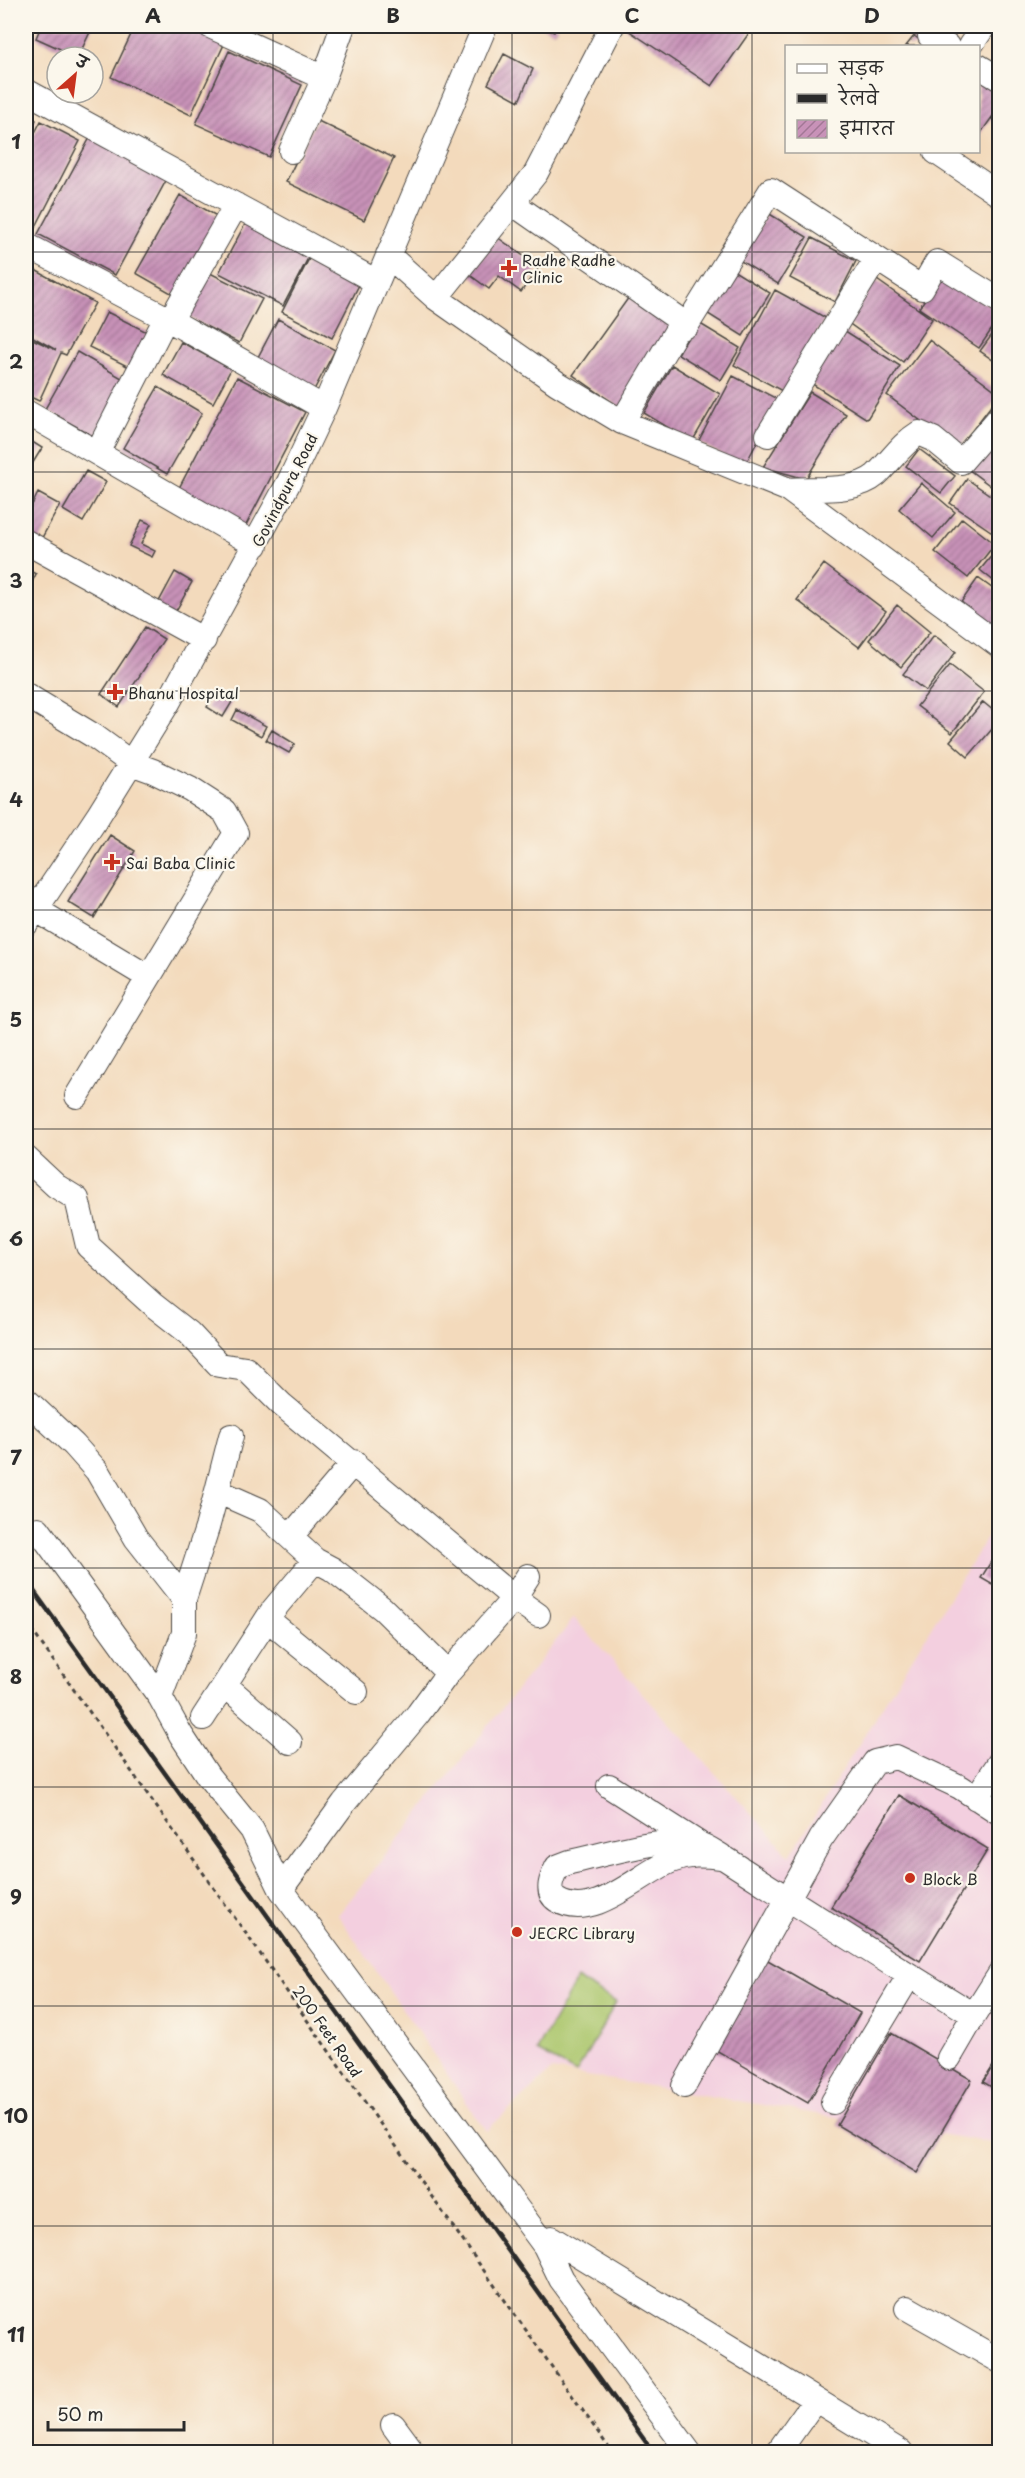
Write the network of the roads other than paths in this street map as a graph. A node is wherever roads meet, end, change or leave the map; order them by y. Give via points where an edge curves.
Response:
1 (210, 26) edge
2 (343, 26) edge
3 (485, 26) edge
4 (612, 26) edge
5 (984, 26) edge
6 (971, 45) edge
7 (980, 67) edge
8 (324, 78) junction
9 (999, 79) edge
10 (26, 91) edge
11 (291, 151) dead end
12 (937, 153) edge
13 (999, 195) edge
14 (512, 202) junction
15 (236, 205) junction
16 (26, 245) edge
17 (388, 255) junction
18 (876, 259) junction
19 (377, 282) junction
20 (436, 298) junction
21 (999, 301) edge
22 (168, 320) junction
23 (687, 325) junction
24 (324, 408) junction
25 (26, 412) edge
26 (999, 417) edge
27 (622, 422) junction
28 (768, 435) dead end
29 (97, 453) junction
30 (789, 490) junction
31 (26, 542) edge
32 (256, 545) junction
33 (204, 640) junction
34 (999, 646) edge
35 (26, 695) edge
36 (131, 763) junction
37 (30, 917) edge
38 (148, 977) junction
39 (76, 1096) dead end
40 (26, 1158) edge
41 (26, 1400) edge
42 (231, 1436) dead end
43 (354, 1462) junction
44 (217, 1491) junction
45 (38, 1529) dead end
46 (291, 1536) junction
47 (315, 1560) junction
48 (528, 1576) dead end
49 (514, 1598) junction
50 (184, 1599) junction
51 (538, 1615) dead end
52 (267, 1619) junction
53 (448, 1673) junction
54 (225, 1685) junction
55 (356, 1692) dead end
56 (160, 1697) junction
57 (203, 1718) dead end
58 (290, 1742) dead end
59 (999, 1762) edge
60 (609, 1786) dead end
61 (976, 1798) junction
62 (999, 1813) edge
63 (700, 1844) junction
64 (721, 1857) junction
65 (281, 1889) junction
66 (788, 1899) junction
67 (999, 1974) edge
68 (909, 1976) junction
69 (974, 2015) junction
70 (949, 2058) dead end
71 (684, 2086) dead end
72 (833, 2102) dead end
73 (545, 2247) junction
74 (907, 2308) dead end
75 (999, 2361) edge
76 (815, 2400) junction
77 (393, 2425) dead end
78 (413, 2452) edge
79 (689, 2452) edge
80 (778, 2452) edge
81 (901, 2452) edge

1 - 8 street
2 - 8 street
3 - 17 street, Govindpura Road
4 - 14 street via 536,173
5 - 6 street
7 - 9 street
8 - 11 street
10 - 15 street
12 - 13 street
14 - 20 street
14 - 23 street
15 - 19 street
15 - 22 street
16 - 22 street
17 - 19 street, Govindpura Road
17 - 20 street
18 - 21 street via 921,288 937,262
18 - 23 street via 771,190
18 - 28 street
19 - 24 street, Govindpura Road
20 - 27 street via 557,383
22 - 24 street
22 - 29 street
23 - 27 street via 677,330
24 - 32 street, Govindpura Road
25 - 29 street
26 - 30 street via 961,462 933,439 919,433 874,476 855,484
27 - 30 street
29 - 32 street
30 - 34 street
31 - 33 street
32 - 33 street, Govindpura Road
33 - 36 street, Govindpura Road
35 - 36 street
36 - 37 street, Govindpura Road
36 - 38 street via 190,789 224,811 237,833
37 - 38 street
38 - 39 street
40 - 43 street via 56,1186 77,1199 88,1246 118,1275 189,1333 219,1365 246,1369 281,1404
41 - 50 street via 97,1471 136,1538
42 - 44 street
43 - 46 street
43 - 49 street
44 - 46 street via 260,1510
44 - 50 street
45 - 56 street
46 - 47 street
47 - 52 street
47 - 53 street via 383,1609
48 - 49 street
49 - 51 street
49 - 53 street
50 - 56 street via 184,1633
52 - 54 street
52 - 55 street
53 - 65 street
54 - 57 street
54 - 58 street
56 - 65 street via 208,1776 252,1830
59 - 61 street
60 - 63 street
61 - 62 street
61 - 66 street via 896,1756 875,1762 821,1839
63 - 64 street
63 - 64 street via 672,1841 570,1862 557,1867 550,1890 552,1898 573,1906 591,1903 619,1893 669,1862 691,1854
64 - 66 street
65 - 73 street
66 - 68 street
66 - 71 street
67 - 69 street
68 - 69 street
68 - 72 street
69 - 70 street
73 - 76 street via 551,2238
73 - 79 street via 561,2279
74 - 75 street
76 - 80 street
76 - 81 street
77 - 78 street

